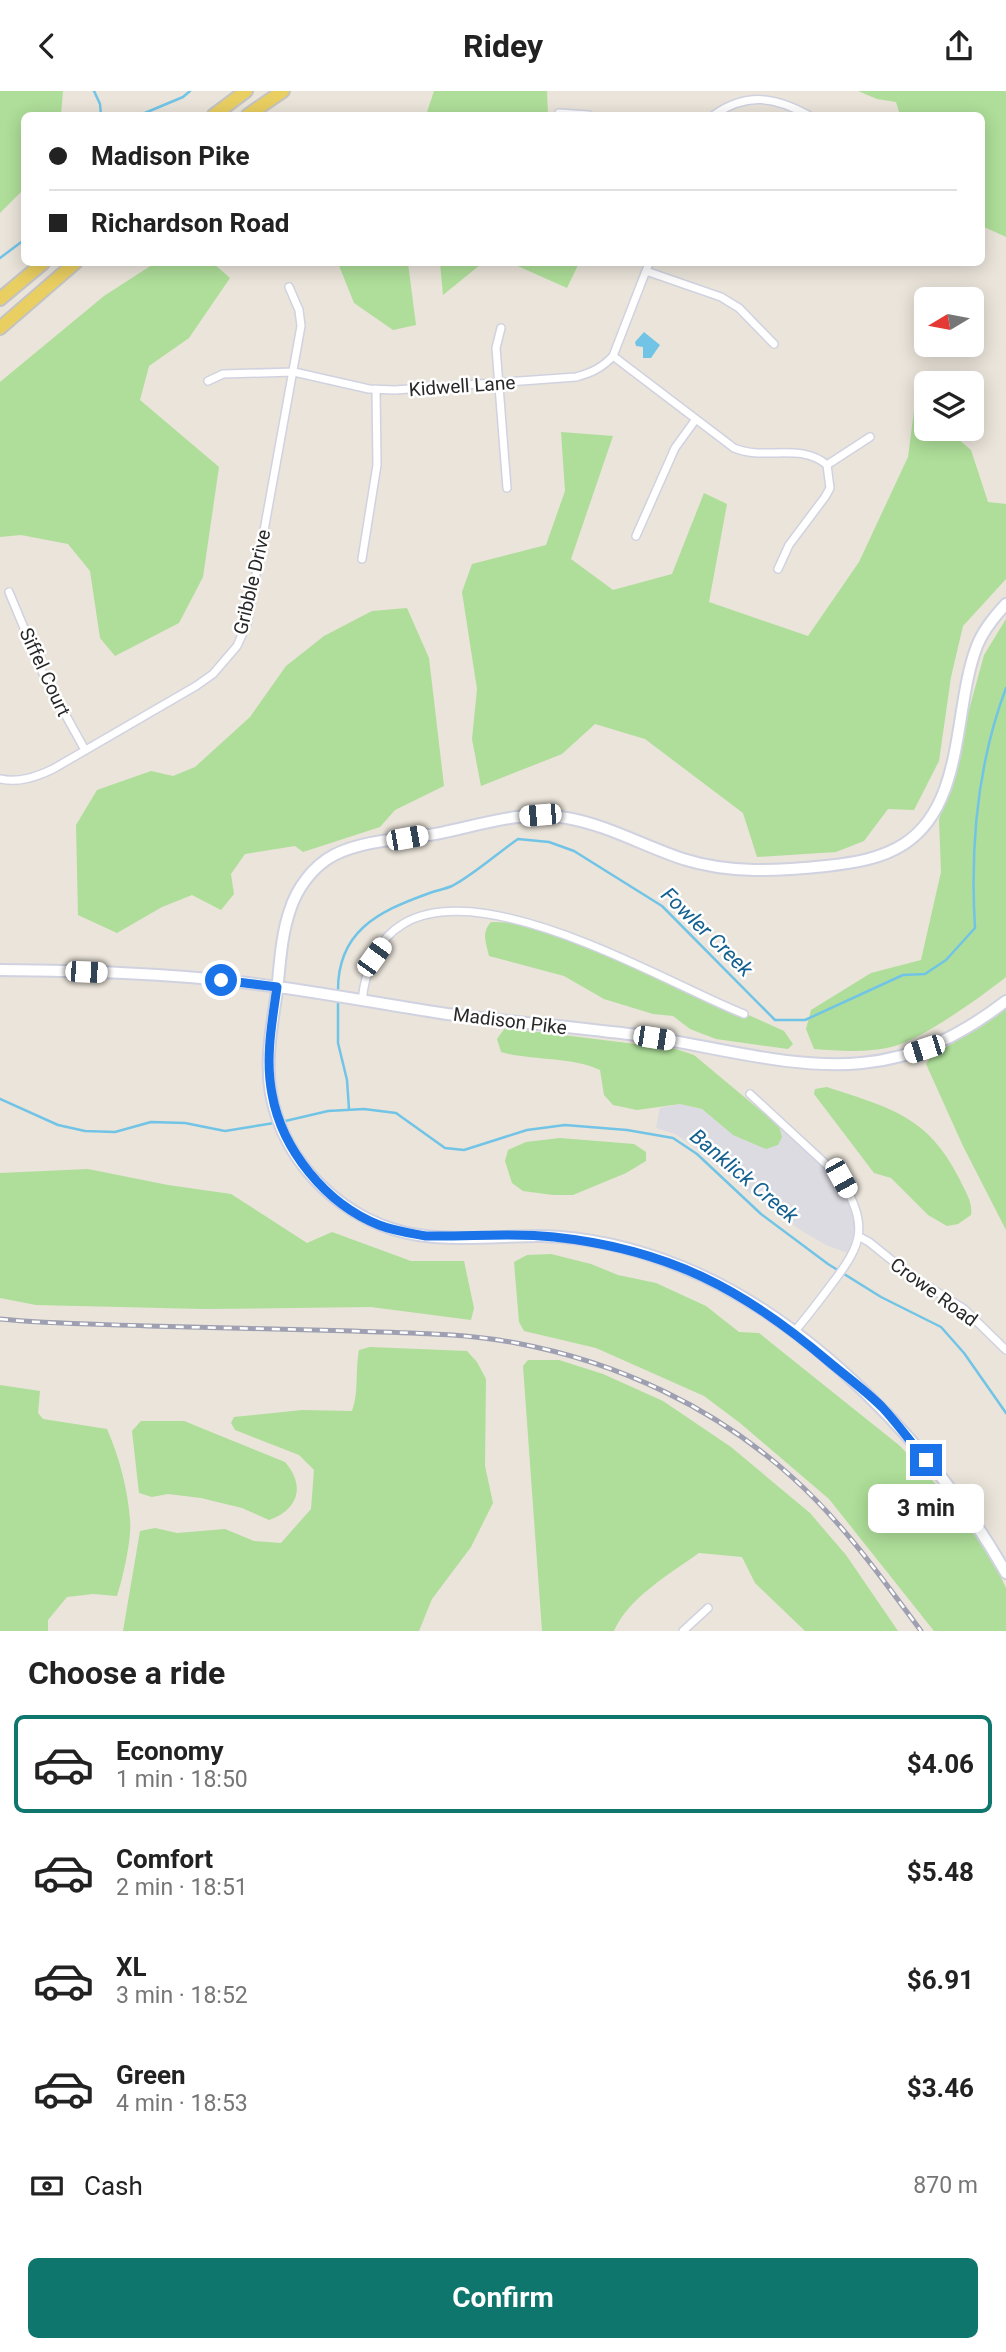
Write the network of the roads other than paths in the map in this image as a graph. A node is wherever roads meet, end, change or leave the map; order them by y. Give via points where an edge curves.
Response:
1 (246, 91) edge
2 (283, 91) edge
3 (218, 112) edge
4 (252, 112) edge
5 (719, 112) edge
6 (802, 112) edge
7 (39, 266) edge
8 (72, 266) edge
9 (648, 267) edge
10 (289, 287) dead end
11 (0, 299) edge
12 (0, 328) edge
13 (501, 328) dead end
14 (774, 344) dead end
15 (613, 356) junction
16 (293, 372) junction
17 (208, 381) dead end
18 (499, 383) junction
19 (376, 389) junction
20 (696, 419) junction
21 (870, 437) dead end
22 (827, 465) junction
23 (507, 488) dead end
24 (636, 536) dead end
25 (362, 559) dead end
26 (778, 569) dead end
27 (9, 591) dead end
28 (1006, 604) edge
29 (85, 750) junction
30 (0, 779) edge
31 (0, 970) edge
32 (277, 987) junction
33 (357, 1000) junction
34 (1006, 1002) edge
35 (744, 1014) dead end
36 (750, 1094) dead end
37 (860, 1237) junction
38 (794, 1332) junction
39 (1006, 1350) edge
40 (1006, 1573) edge
41 (708, 1608) dead end
42 (683, 1631) edge

1 - 3 main road
2 - 4 main road
5 - 6 street via 734,103 763,99
7 - 11 main road
8 - 12 main road
9 - 14 street via 721,297 739,308
9 - 15 street
10 - 16 street, Gribble Drive via 300,319
13 - 18 street via 496,348
15 - 18 street, Kidwell Lane via 595,371 576,377
15 - 20 street
16 - 17 street, Kidwell Lane via 223,374
16 - 19 street, Kidwell Lane
16 - 29 street, Gribble Drive via 253,597 237,646 202,682
18 - 19 street, Kidwell Lane
18 - 23 street
19 - 25 street via 377,465
20 - 22 street via 741,451 811,454
20 - 24 street via 676,448
21 - 22 street
22 - 26 street via 830,488 789,545
27 - 29 street, Siffel Court via 44,676
28 - 32 main road via 976,647 956,754 933,814 900,848 839,865 772,871 731,869 679,857 599,827 540,815 352,849 323,862 300,887 288,915
29 - 30 street, Gribble Drive via 38,776
31 - 32 main road, Madison Pike via 184,977
32 - 33 main road, Madison Pike
32 - 38 main road via 270,1073 275,1107 310,1174 353,1212 379,1225 426,1236 550,1236 633,1250 707,1277
33 - 34 main road, Madison Pike via 829,1064 874,1062 924,1049 968,1028
33 - 35 street via 369,966 400,927 430,914 461,911 483,912 577,939
36 - 37 street via 841,1178 854,1204
37 - 38 street via 853,1255
37 - 39 street, Crowe Road via 964,1309
38 - 40 main road via 884,1410 957,1498
41 - 42 street

